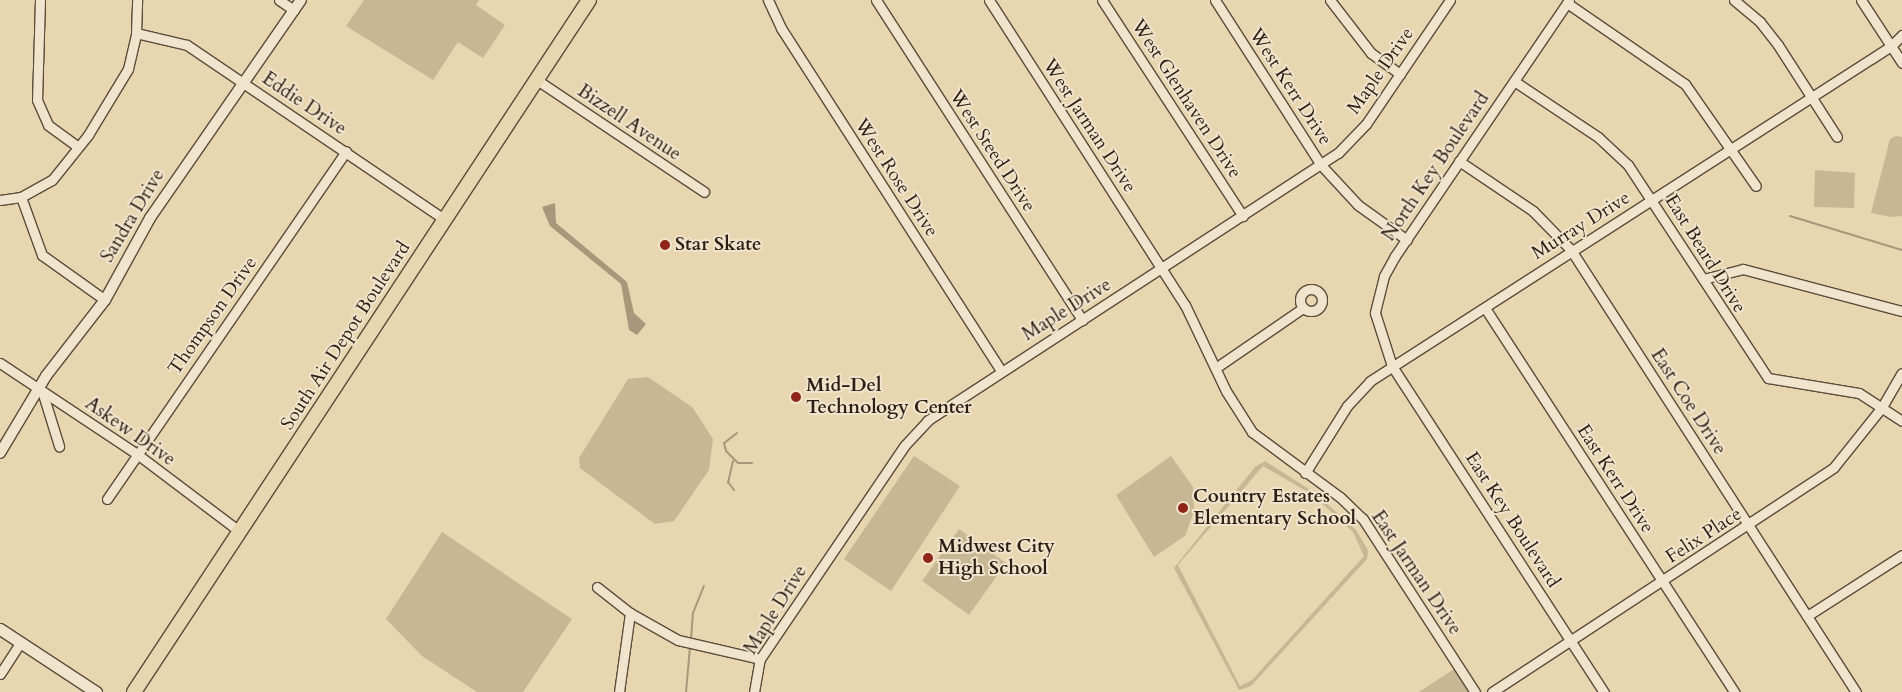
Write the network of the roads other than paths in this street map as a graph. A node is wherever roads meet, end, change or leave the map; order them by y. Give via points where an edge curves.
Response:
1 (40, 0) edge
2 (137, 0) edge
3 (279, 0) edge
4 (302, 0) edge
5 (590, 0) edge
6 (768, 0) edge
7 (876, 0) edge
8 (988, 0) edge
9 (1102, 0) edge
10 (1216, 0) edge
11 (1330, 0) edge
12 (1450, 0) edge
13 (1734, 0) edge
14 (1861, 0) edge
15 (1568, 2) edge
16 (294, 10) junction
17 (136, 33) junction
18 (1902, 35) edge
19 (1891, 46) junction
20 (1902, 63) edge
21 (1400, 74) junction
22 (537, 80) junction
23 (241, 82) junction
24 (1514, 82) junction
25 (1810, 96) junction
26 (1837, 137) dead end
27 (78, 147) junction
28 (1732, 148) junction
29 (346, 151) junction
30 (1459, 161) junction
31 (1321, 166) junction
32 (1756, 186) dead end
33 (704, 192) dead end
34 (21, 197) junction
35 (0, 200) edge
36 (1653, 200) junction
37 (1242, 216) junction
38 (445, 220) junction
39 (1407, 240) junction
40 (1571, 250) junction
41 (1162, 269) junction
42 (1703, 279) junction
43 (105, 300) junction
44 (1303, 308) dead end
45 (1485, 308) junction
46 (1902, 311) edge
47 (1082, 320) junction
48 (0, 363) edge
49 (1392, 366) junction
50 (1217, 367) junction
51 (1001, 371) junction
52 (1902, 373) edge
53 (40, 390) junction
54 (1882, 407) junction
55 (1902, 421) edge
56 (59, 446) dead end
57 (0, 453) edge
58 (137, 454) junction
59 (1305, 473) junction
60 (107, 499) dead end
61 (1748, 527) junction
62 (239, 531) junction
63 (1902, 555) edge
64 (1663, 583) junction
65 (597, 587) dead end
66 (630, 613) junction
67 (1808, 616) junction
68 (0, 629) edge
69 (21, 642) junction
70 (1572, 642) junction
71 (760, 659) junction
72 (0, 674) edge
73 (96, 692) edge
74 (134, 692) edge
75 (620, 692) edge
76 (754, 692) edge
77 (1475, 692) edge
78 (1492, 692) edge
79 (1604, 692) edge
80 (1734, 692) edge
81 (1856, 692) edge

1 - 27 street via 37,100 48,125
2 - 17 street
3 - 16 street
4 - 16 street, Sandra Drive
5 - 22 main road, South Air Depot Boulevard
6 - 51 street, West Rose Drive via 781,28
7 - 47 street, West Steed Drive
8 - 41 street, West Jarman Drive
9 - 37 street, West Glenhaven Drive
10 - 31 street, West Kerr Drive
11 - 21 street via 1371,53
12 - 21 street, Maple Drive
13 - 25 street via 1760,22
14 - 19 street
15 - 24 street, North Key Boulevard
15 - 28 street via 1685,84
16 - 23 street, Sandra Drive
17 - 23 street, Eddie Drive via 177,40
17 - 27 street via 128,69
18 - 19 street, Murray Drive
19 - 20 street
19 - 25 street, Murray Drive
21 - 31 street, Maple Drive via 1354,138
22 - 33 street, Bizzell Avenue
22 - 38 main road, South Air Depot Boulevard
23 - 29 street, Eddie Drive
23 - 43 street, Sandra Drive via 150,218
24 - 30 street, North Key Boulevard
24 - 36 street, East Beard Drive via 1598,137 1628,165
25 - 26 street
25 - 28 street, Murray Drive
27 - 34 street via 52,180
28 - 32 street
28 - 36 street, Murray Drive
29 - 38 street, Eddie Drive
29 - 58 street, Thompson Drive
30 - 39 street, North Key Boulevard
30 - 40 street, East Coe Drive via 1533,210
31 - 37 street, Maple Drive
31 - 39 street via 1358,205
34 - 35 street
34 - 43 street via 42,255
36 - 40 street, Murray Drive
36 - 42 street, East Beard Drive
37 - 41 street, Maple Drive
38 - 62 main road, South Air Depot Boulevard
39 - 49 street, North Key Boulevard via 1384,276 1375,313
40 - 45 street, Murray Drive
40 - 61 street, East Coe Drive
41 - 47 street, Maple Drive
41 - 50 street, East Jarman Drive
42 - 46 street via 1743,268
42 - 54 street, East Beard Drive via 1768,378 1846,389
43 - 53 street, Sandra Drive
44 - 50 street via 1240,356
45 - 49 street, Murray Drive
45 - 64 street, East Kerr Drive
47 - 51 street, Maple Drive
48 - 53 street, Askew Drive
49 - 59 street, Murray Drive via 1347,406
49 - 70 street, East Key Boulevard
50 - 59 street, East Jarman Drive via 1252,432
51 - 71 street, Maple Drive via 930,418 914,435
52 - 54 street, Felix Place
53 - 56 street
53 - 57 street, Sandra Drive
53 - 58 street, Askew Drive
54 - 55 street, East Beard Drive
54 - 61 street, Felix Place via 1834,467
58 - 60 street, Thompson Drive
58 - 62 street, Askew Drive
59 - 77 street, East Jarman Drive via 1362,519
61 - 64 street, Felix Place
61 - 67 street, East Coe Drive
62 - 74 main road, South Air Depot Boulevard
63 - 67 street
64 - 70 street, Felix Place
64 - 80 street, East Kerr Drive
65 - 66 street
66 - 71 street via 698,647
66 - 75 street
67 - 81 street, East Coe Drive
68 - 69 main road
69 - 72 street
69 - 73 main road
70 - 78 street, Felix Place
70 - 79 street, East Key Boulevard
71 - 76 street, Maple Drive

